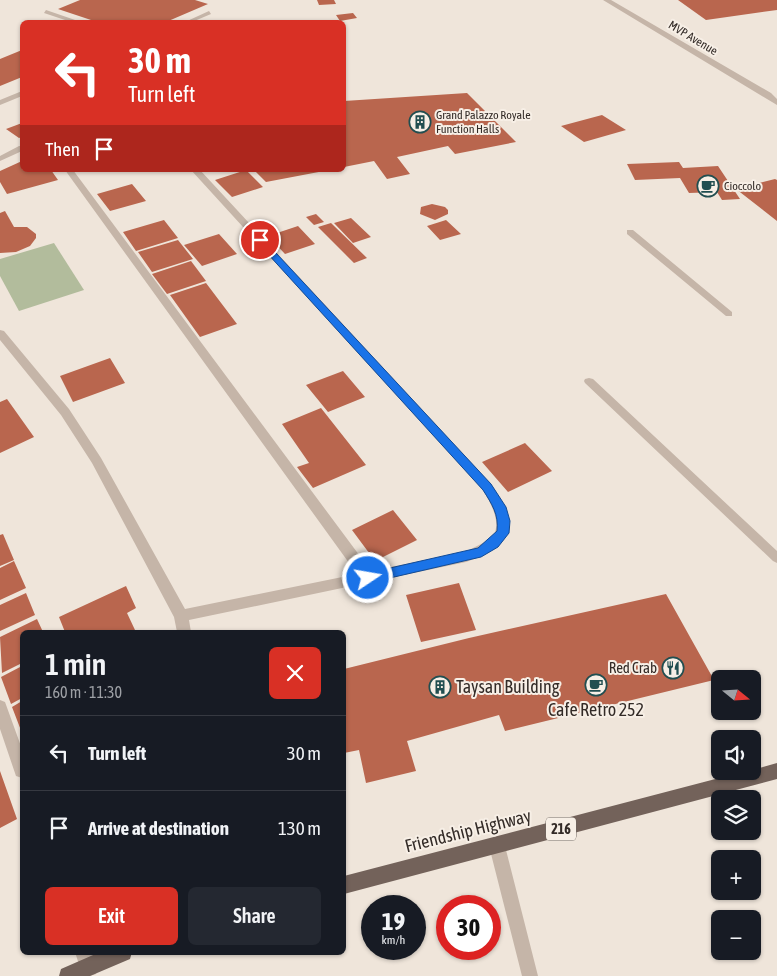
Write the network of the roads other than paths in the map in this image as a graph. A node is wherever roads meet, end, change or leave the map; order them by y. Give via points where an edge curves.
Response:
1 (606, 0) edge
2 (46, 12) dead end
3 (209, 14) dead end
4 (70, 20) edge
5 (193, 20) edge
6 (20, 94) edge
7 (768, 96) junction
8 (777, 98) edge
9 (0, 103) edge
10 (777, 103) edge
11 (20, 149) edge
12 (0, 158) edge
13 (71, 172) edge
14 (198, 172) edge
15 (630, 232) dead end
16 (729, 314) dead end
17 (0, 333) edge
18 (588, 381) dead end
19 (777, 558) edge
20 (368, 578) junction
21 (180, 616) junction
22 (184, 630) edge
23 (0, 707) edge
24 (20, 764) edge
25 (777, 771) edge
26 (497, 846) junction
27 (346, 884) edge
28 (110, 955) edge
29 (87, 960) edge
30 (68, 976) edge
31 (530, 976) edge

1 - 7 street, MVP Avenue
2 - 4 street
3 - 5 street
6 - 9 street
7 - 8 street, MVP Avenue
7 - 10 street, MVP Avenue
11 - 12 street
13 - 20 street
14 - 20 street via 487,487 500,507 503,533 481,552
15 - 16 lane
17 - 21 street via 65,412 97,462
18 - 19 lane
20 - 21 street
21 - 22 street
23 - 24 street
25 - 26 main road, Friendship Highway / 216
26 - 27 main road, Friendship Highway / 216
26 - 31 lane
28 - 29 main road
29 - 30 main road

